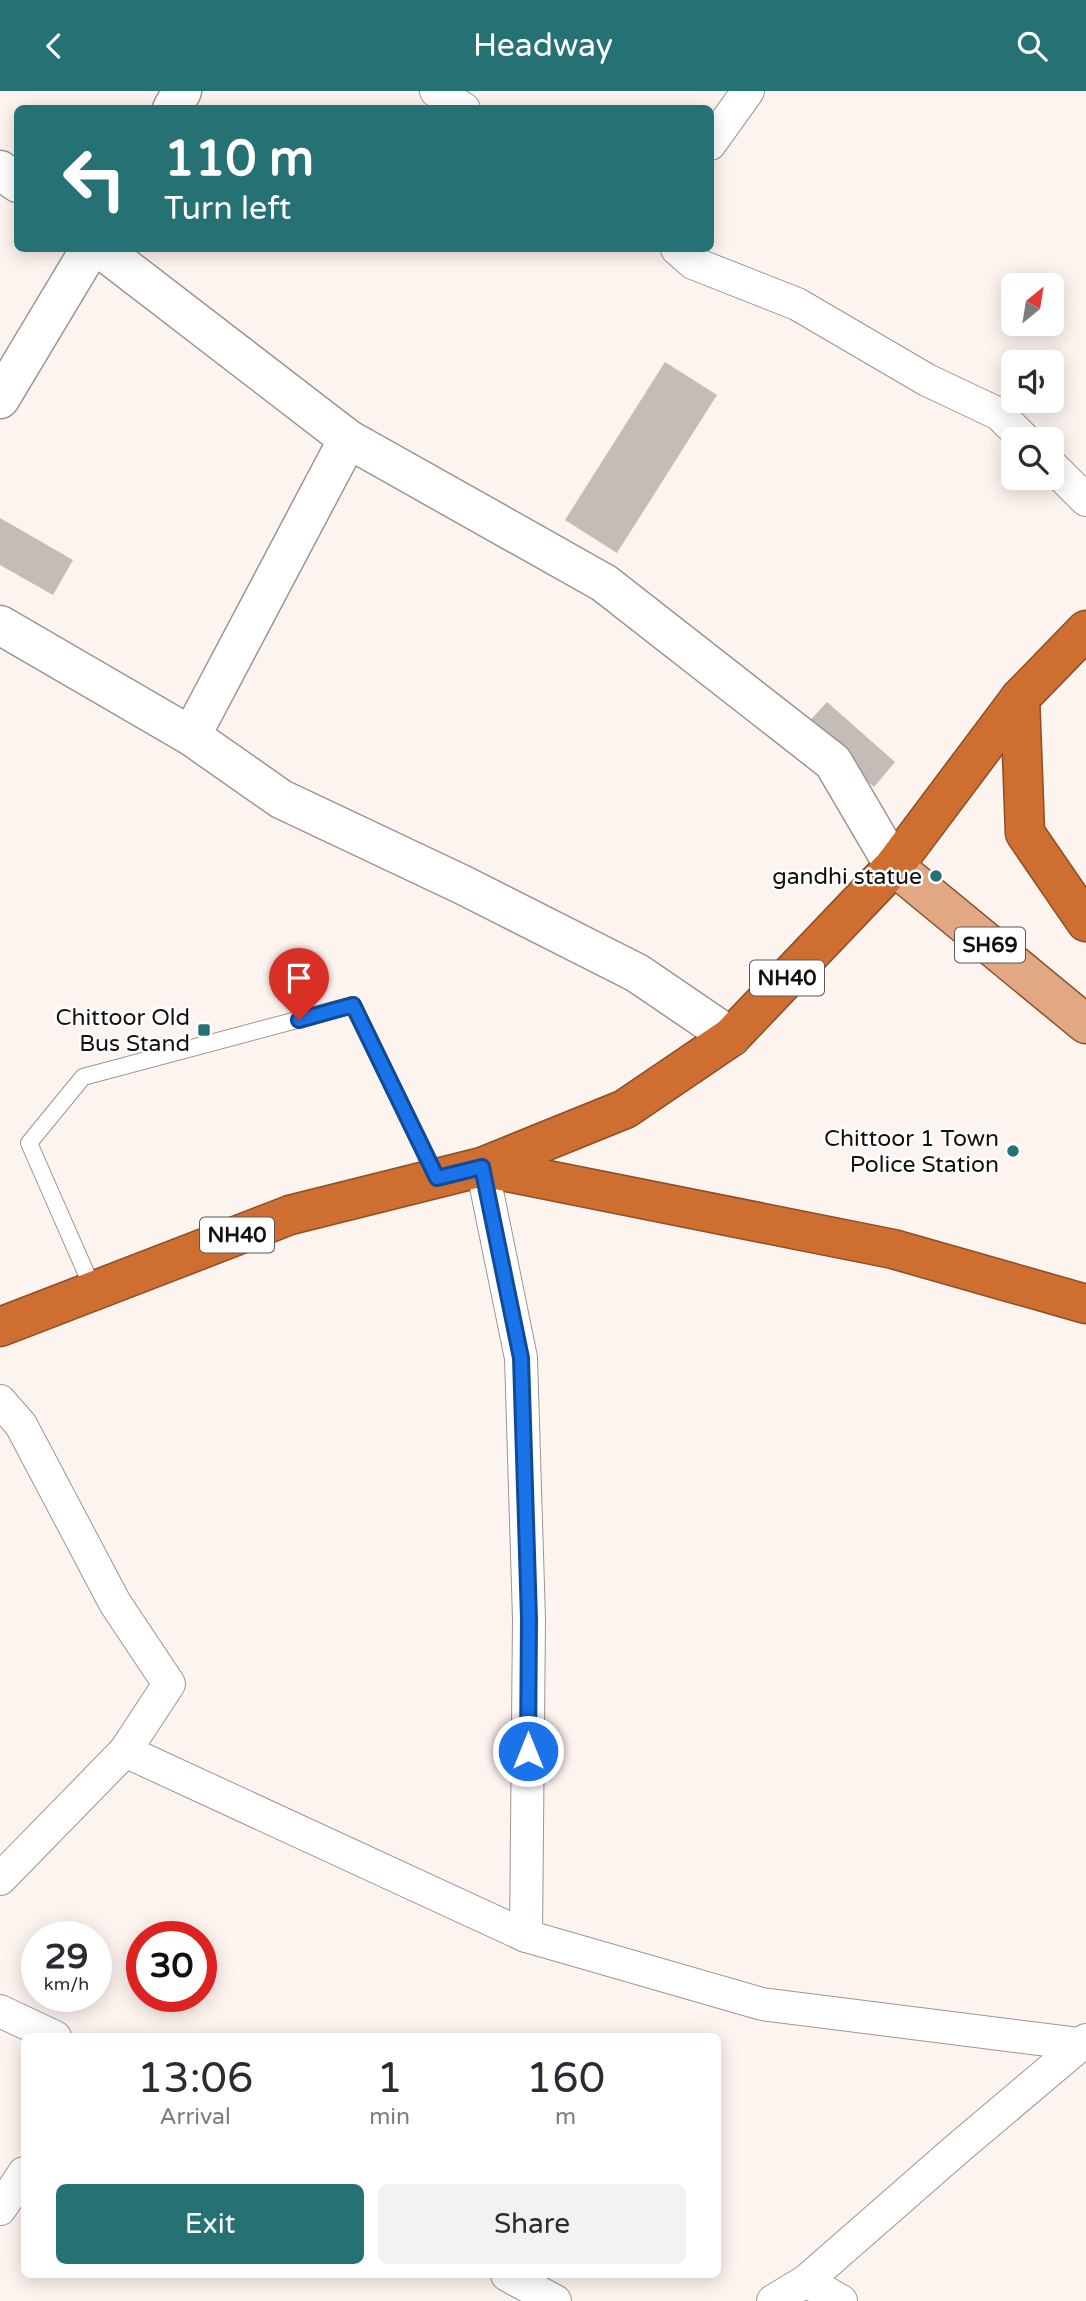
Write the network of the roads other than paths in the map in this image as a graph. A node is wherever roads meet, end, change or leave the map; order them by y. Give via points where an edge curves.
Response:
1 (436, 91) edge
2 (748, 91) edge
3 (458, 105) edge
4 (714, 138) edge
5 (88, 252) edge
6 (105, 252) edge
7 (680, 252) edge
8 (0, 399) edge
9 (1012, 427) edge
10 (348, 439) junction
11 (1064, 478) edge
12 (1086, 500) edge
13 (0, 625) edge
14 (1086, 629) edge
15 (1020, 698) junction
16 (191, 736) junction
17 (894, 866) junction
18 (1086, 922) edge
19 (1086, 1024) edge
20 (731, 1037) junction
21 (482, 1167) junction
22 (437, 1178) junction
23 (94, 1291) junction
24 (1086, 1304) edge
25 (0, 1327) edge
26 (0, 1401) edge
27 (125, 1751) junction
28 (0, 1879) edge
29 (526, 1936) junction
30 (0, 2011) edge
31 (47, 2033) edge
32 (1085, 2043) edge
33 (21, 2178) edge
34 (0, 2209) edge
35 (513, 2278) edge
36 (806, 2281) junction
37 (555, 2301) edge
38 (773, 2301) edge
39 (841, 2301) edge

1 - 3 street
2 - 4 street
5 - 8 street
6 - 10 street
7 - 9 street via 693,263 797,304 928,380 999,415
10 - 16 street
10 - 17 street via 615,591 833,762
11 - 12 street
13 - 16 street
14 - 15 highway, NH40
15 - 17 highway, NH40
15 - 18 highway via 1025,834
16 - 20 street via 281,799 637,973
17 - 19 main road, SH69
17 - 20 highway, NH40
20 - 21 highway, NH40 via 625,1109
21 - 22 highway, NH40
21 - 24 highway, NH40 via 893,1249
21 - 29 street via 521,1358 529,1619
22 - 23 highway, NH40 via 290,1215
22 - 23 lane via 353,1005 83,1077 29,1143
23 - 25 highway, NH40
26 - 27 street via 21,1425 115,1603 169,1684
27 - 28 street
27 - 29 street
29 - 32 street via 762,2004
30 - 31 street
32 - 36 street
33 - 34 street
35 - 37 street
36 - 38 street
36 - 39 street

